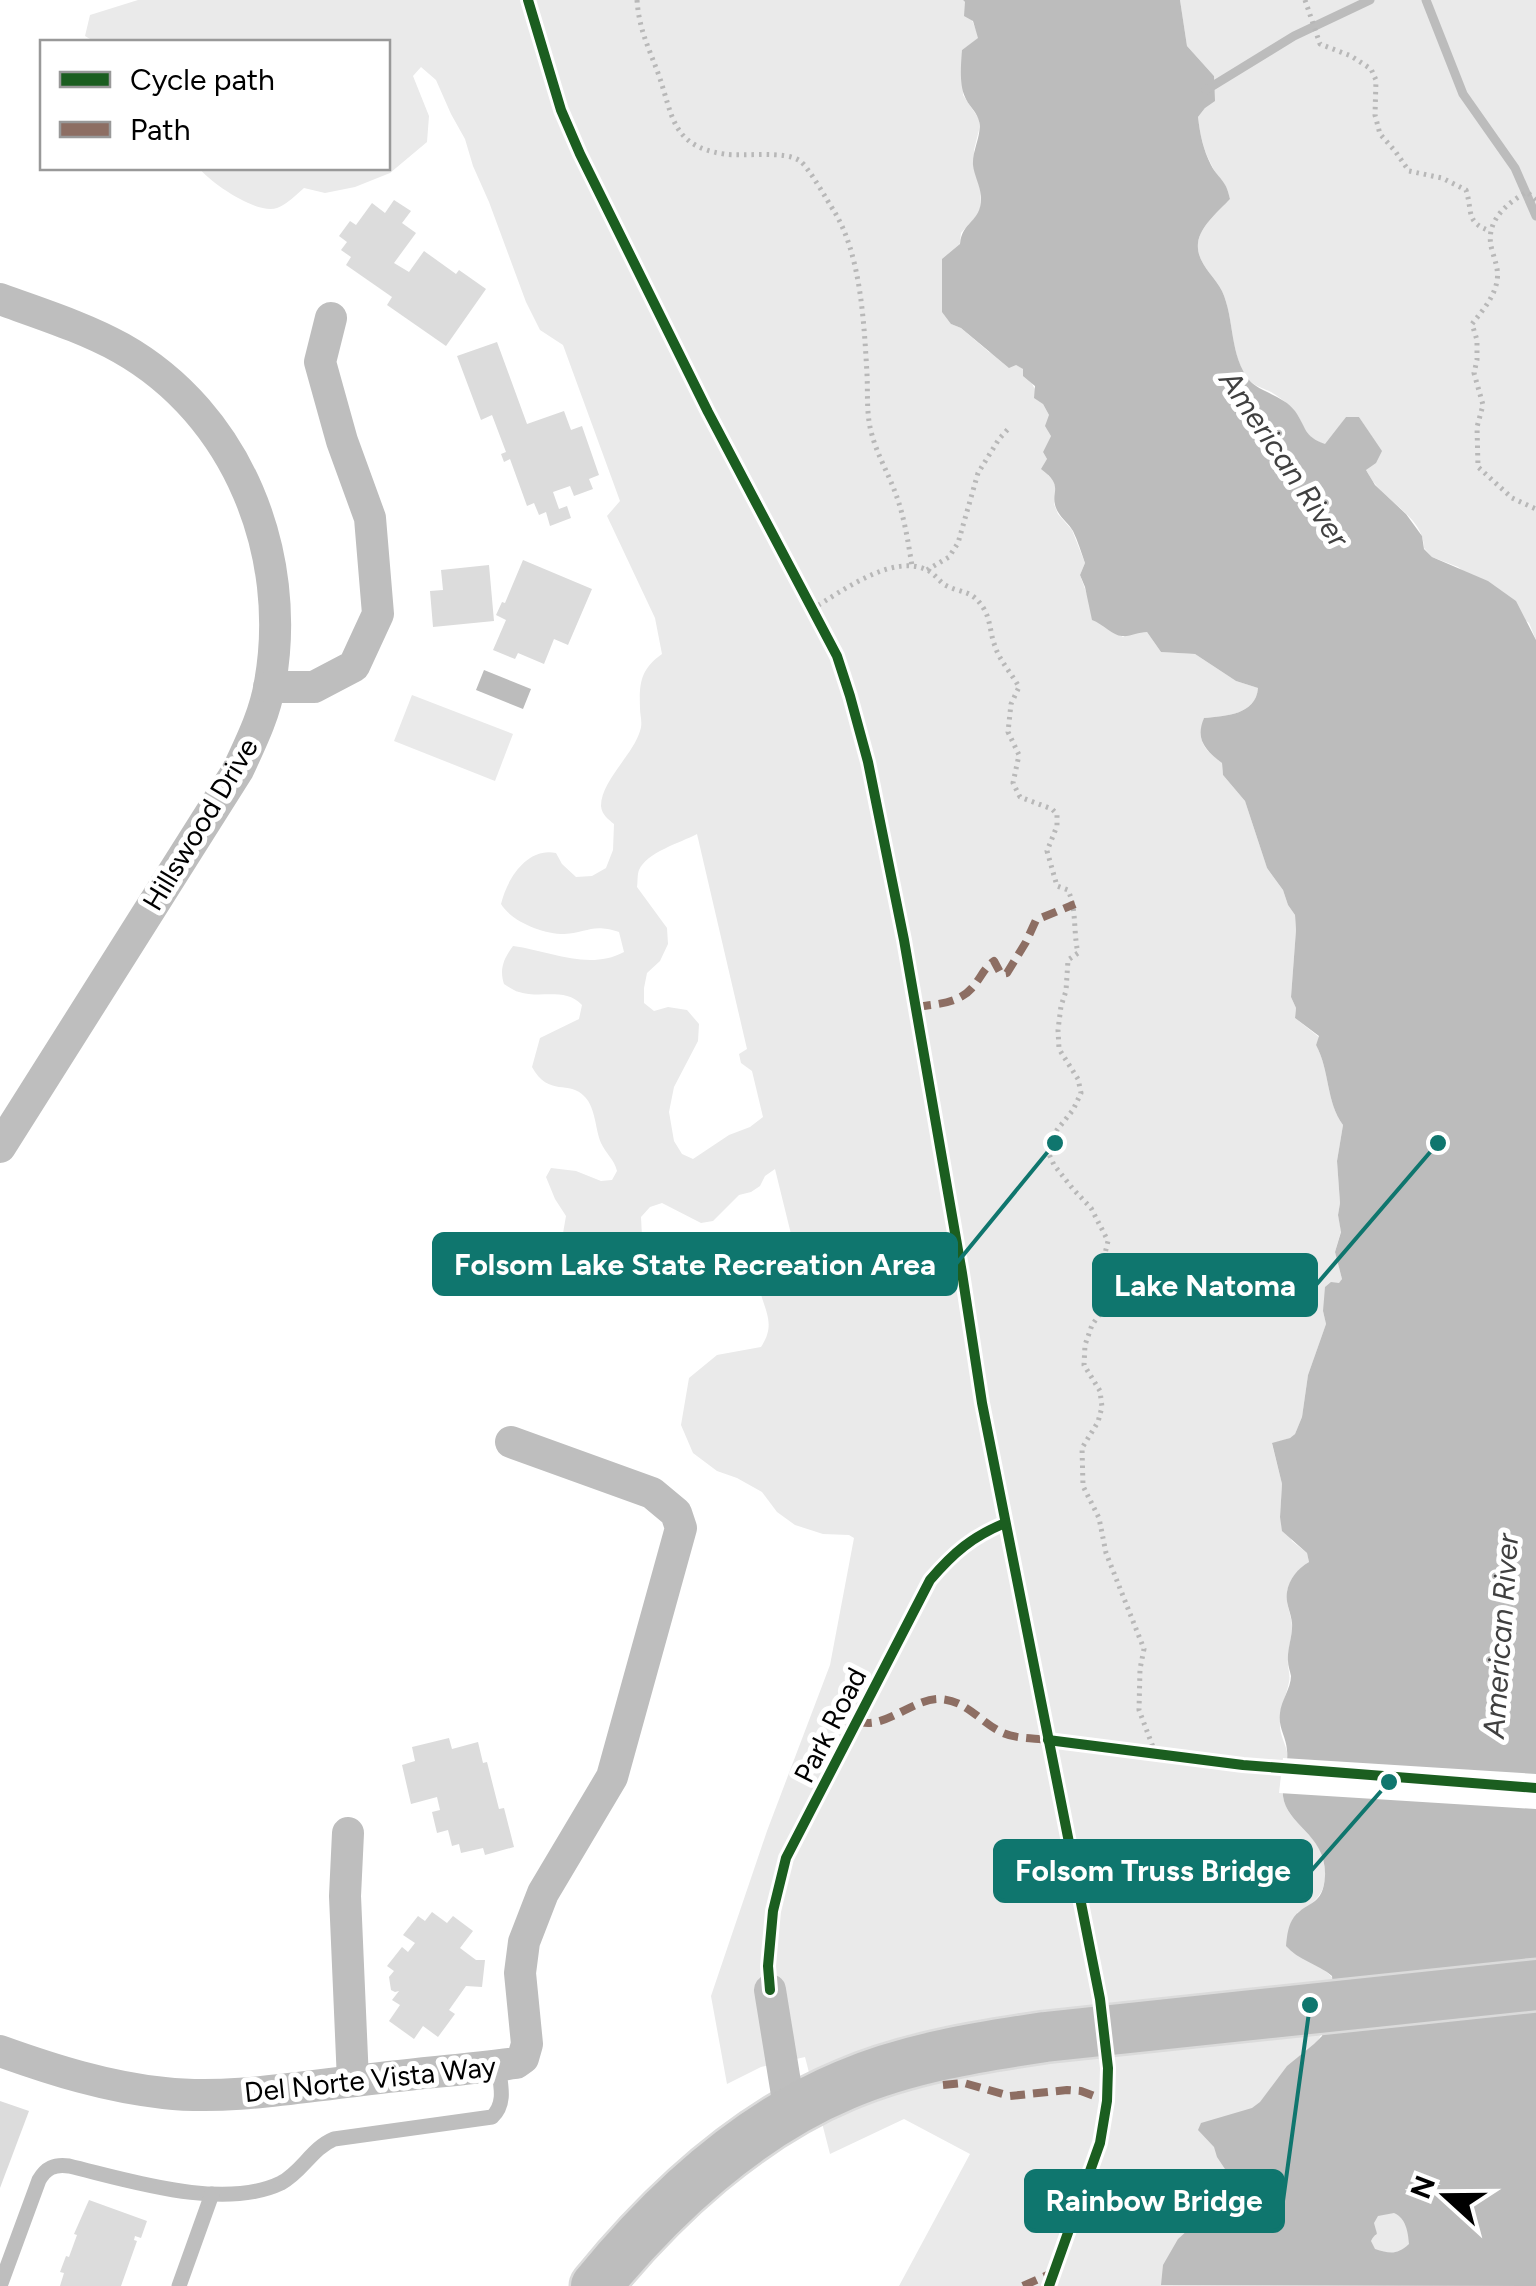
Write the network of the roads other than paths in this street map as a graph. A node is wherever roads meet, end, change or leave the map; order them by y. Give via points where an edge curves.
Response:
1 (0, 299) edge
2 (331, 318) dead end
3 (270, 687) junction
4 (0, 1147) edge
5 (511, 1442) dead end
6 (348, 1833) dead end
7 (1536, 1985) edge
8 (770, 1990) dead end
9 (0, 2052) edge
10 (498, 2066) junction
11 (353, 2081) junction
12 (790, 2113) junction
13 (212, 2194) junction
14 (0, 2286) edge
15 (178, 2286) edge
16 (596, 2286) edge

1 - 3 street, Hillswood Drive via 122,349 158,374 218,437 253,502 270,557 276,644
2 - 3 street via 320,362 370,518 378,614 354,666 314,687
3 - 4 street, Hillswood Drive via 238,770
5 - 10 street, Del Norte Vista Way via 652,1493 676,1513 681,1528 612,1777 543,1894 524,1942 526,2052 516,2064
6 - 11 street
7 - 12 main road via 972,2048 844,2085
8 - 12 street
9 - 11 street, Del Norte Vista Way via 167,2094
10 - 11 street, Del Norte Vista Way
10 - 13 lane via 502,2102 492,2117 334,2139 278,2184
12 - 16 main road via 700,2178
13 - 14 lane via 51,2167 39,2180
13 - 15 lane

